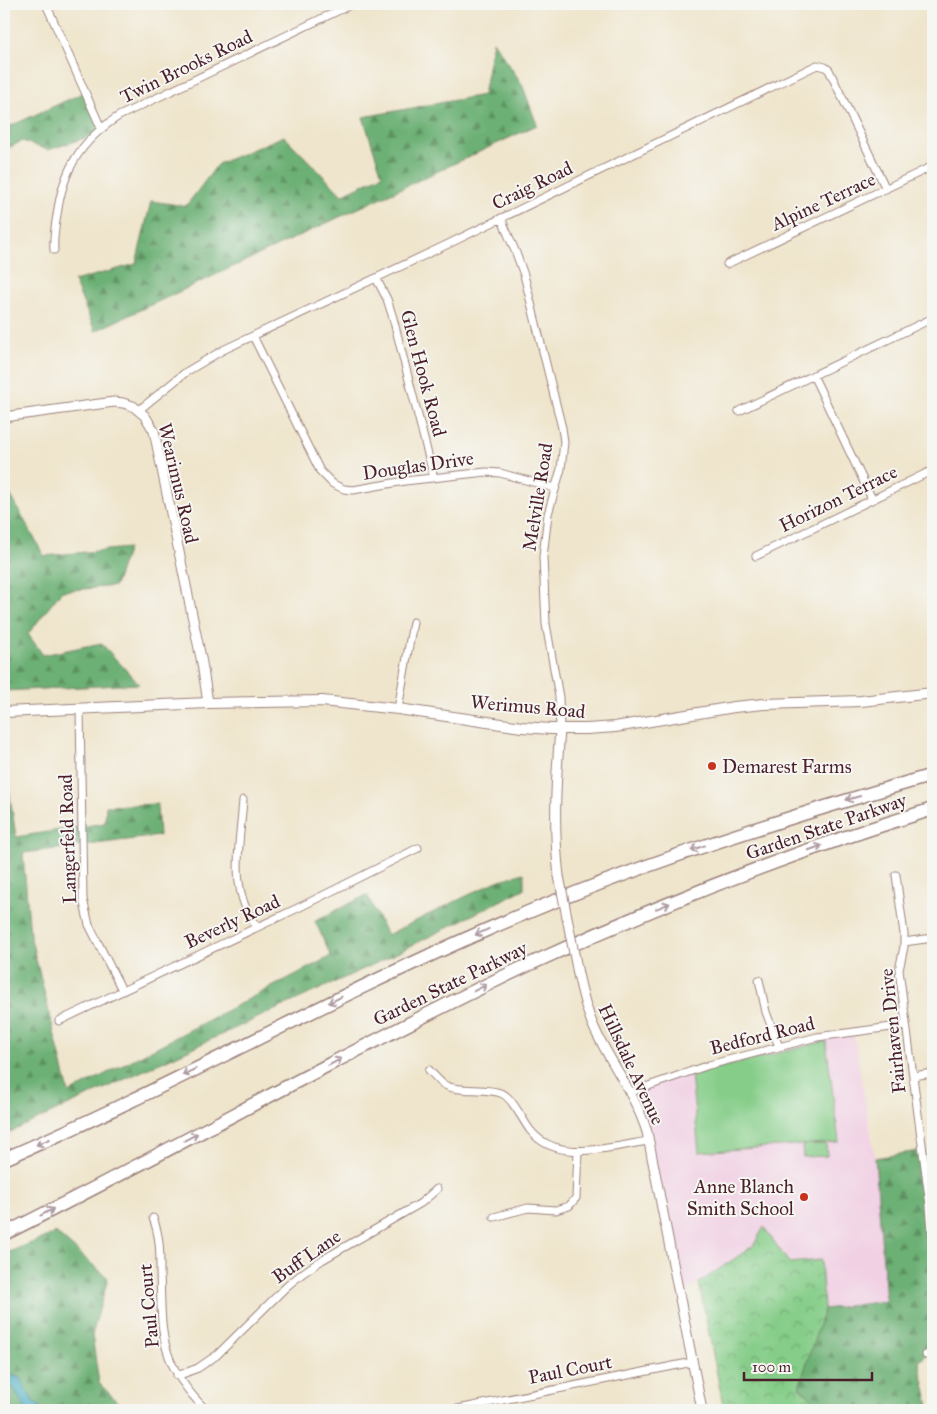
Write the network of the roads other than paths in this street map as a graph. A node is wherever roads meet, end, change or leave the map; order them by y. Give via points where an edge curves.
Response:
1 (46, 4) edge
2 (352, 4) edge
3 (339, 7) edge
4 (102, 128) junction
5 (933, 167) edge
6 (886, 189) junction
7 (501, 218) junction
8 (54, 250) dead end
9 (727, 264) dead end
10 (376, 278) junction
11 (933, 318) edge
12 (253, 336) junction
13 (814, 376) junction
14 (139, 410) junction
15 (739, 411) dead end
16 (4, 417) edge
17 (933, 470) edge
18 (434, 478) junction
19 (556, 488) junction
20 (872, 499) junction
21 (756, 556) dead end
22 (413, 622) dead end
23 (933, 693) edge
24 (208, 703) junction
25 (80, 708) junction
26 (398, 709) junction
27 (4, 712) edge
28 (560, 730) junction
29 (933, 775) edge
30 (243, 800) dead end
31 (933, 809) edge
32 (418, 848) dead end
33 (896, 874) dead end
34 (257, 927) junction
35 (933, 938) edge
36 (904, 942) junction
37 (759, 980) dead end
38 (122, 990) junction
39 (59, 1021) dead end
40 (906, 1025) junction
41 (779, 1047) junction
42 (429, 1070) dead end
43 (933, 1073) edge
44 (913, 1076) junction
45 (631, 1092) junction
46 (649, 1141) junction
47 (578, 1151) junction
48 (4, 1159) edge
49 (437, 1189) dead end
50 (932, 1213) edge
51 (494, 1217) dead end
52 (153, 1218) dead end
53 (4, 1234) edge
54 (933, 1244) edge
55 (693, 1362) junction
56 (177, 1376) junction
57 (206, 1410) edge
58 (453, 1410) edge
59 (702, 1410) edge

1 - 4 street
2 - 3 street, Twin Brooks Road
3 - 4 street, Twin Brooks Road via 118,116
4 - 8 street, Twin Brooks Road via 79,152 63,181 53,236
5 - 6 street, Alpine Terrace
6 - 7 street, Craig Road via 829,70 816,65
6 - 9 street, Alpine Terrace
7 - 10 street, Craig Road
7 - 19 street, Melville Road via 524,276 562,428 564,455
10 - 12 street, Craig Road
10 - 18 street, Glen Hook Road via 393,318
11 - 13 street
12 - 14 street, Craig Road via 202,361
12 - 18 street, Douglas Drive via 326,479 353,490
13 - 15 street
13 - 20 street
14 - 16 street, Wearimus Road via 114,402
14 - 24 street, Wearimus Road via 154,431
17 - 20 street, Horizon Terrace
18 - 19 street, Douglas Drive via 500,473
19 - 28 street, Melville Road via 545,535 543,578 546,624 560,697
20 - 21 street, Horizon Terrace
22 - 26 street
23 - 28 main road, Werimus Road via 861,701 764,704 615,727
24 - 25 main road, Werimus Road
24 - 26 main road, Werimus Road via 322,701
25 - 27 main road, Werimus Road
25 - 38 street, Langerfeld Road via 84,905 89,925
26 - 28 main road, Werimus Road
28 - 45 street, Hillsdale Avenue, bridge via 555,804 558,876 590,1019
29 -> 48 highway, Garden State Parkway via 715,842 527,912
30 - 34 street via 238,882 246,909
53 -> 31 highway, Garden State Parkway via 373,1042 539,960 733,878
32 - 34 street, Beverly Road
33 - 36 street, Fairhaven Drive
34 - 38 street, Beverly Road
35 - 36 street
36 - 40 street, Fairhaven Drive via 899,970
37 - 41 street
38 - 39 street, Beverly Road
40 - 41 street, Bedford Road via 843,1032
40 - 44 street, Fairhaven Drive
41 - 45 street, Bedford Road via 701,1067
42 - 47 street via 443,1084 507,1096 538,1139 562,1150
43 - 44 street
44 - 50 street, Fairhaven Drive
45 - 46 street, Hillsdale Avenue
46 - 47 street
46 - 55 street, Hillsdale Avenue
47 - 51 street via 576,1198 569,1206 556,1210 528,1208
49 - 56 street, Buff Lane via 421,1203 303,1272 217,1355 198,1368
50 - 54 street, Fairhaven Drive
52 - 56 street, Paul Court via 159,1234 162,1331 165,1348
55 - 58 street, Paul Court
55 - 59 street, Hillsdale Avenue
56 - 57 street, Paul Court

